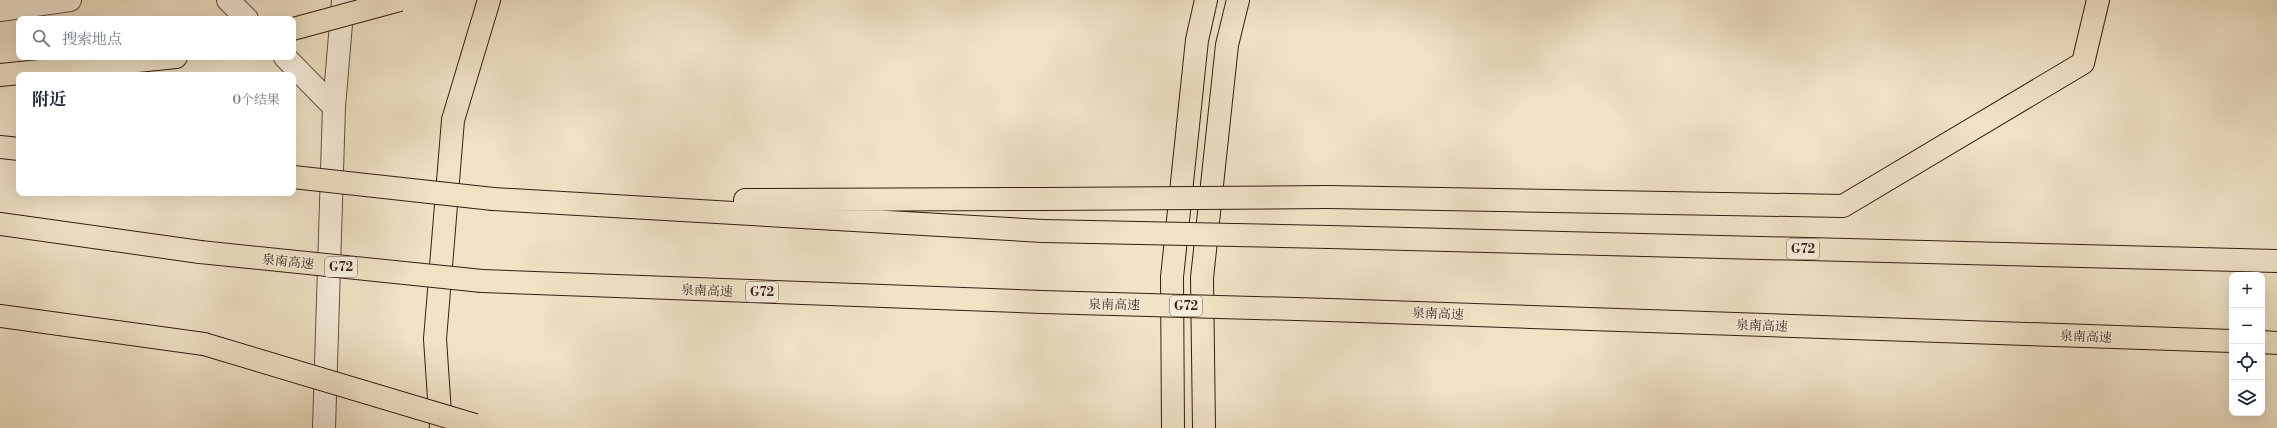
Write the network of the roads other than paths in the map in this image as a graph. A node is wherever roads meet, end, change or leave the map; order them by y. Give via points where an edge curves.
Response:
1 (70, 0) edge
2 (228, 0) edge
3 (342, 0) edge
4 (400, 0) edge
5 (488, 0) edge
6 (1206, 0) edge
7 (1238, 0) edge
8 (2098, 0) edge
9 (0, 10) edge
10 (244, 16) edge
11 (296, 28) edge
12 (147, 60) edge
13 (288, 60) edge
14 (29, 72) edge
15 (16, 73) edge
16 (0, 75) edge
17 (334, 106) junction
18 (0, 147) edge
19 (16, 149) edge
20 (296, 177) edge
21 (524, 200) junction
22 (0, 224) edge
23 (2277, 261) edge
24 (0, 316) edge
25 (2229, 341) edge
26 (2265, 342) edge
27 (2277, 343) edge
28 (479, 426) edge
29 (324, 428) edge
30 (441, 428) edge
31 (1173, 428) edge
32 (1204, 428) edge

1 - 9 street
2 - 10 street
3 - 17 street
4 - 11 highway, bridge
5 - 30 highway via 453,120 435,339
6 - 31 highway via 1197,40 1172,277
7 - 32 highway via 1227,45 1202,278
8 - 21 highway, bridge via 2082,62 1843,206 1328,197
12 - 14 highway
13 - 17 street
15 - 16 highway
17 - 29 street
18 - 19 highway
20 - 21 highway, G72, bridge via 493,199
21 - 23 highway, G72, bridge via 1043,231
22 - 25 highway, 泉南高速 / G72, bridge via 200,252 482,282
24 - 28 highway, bridge via 204,344
26 - 27 highway

